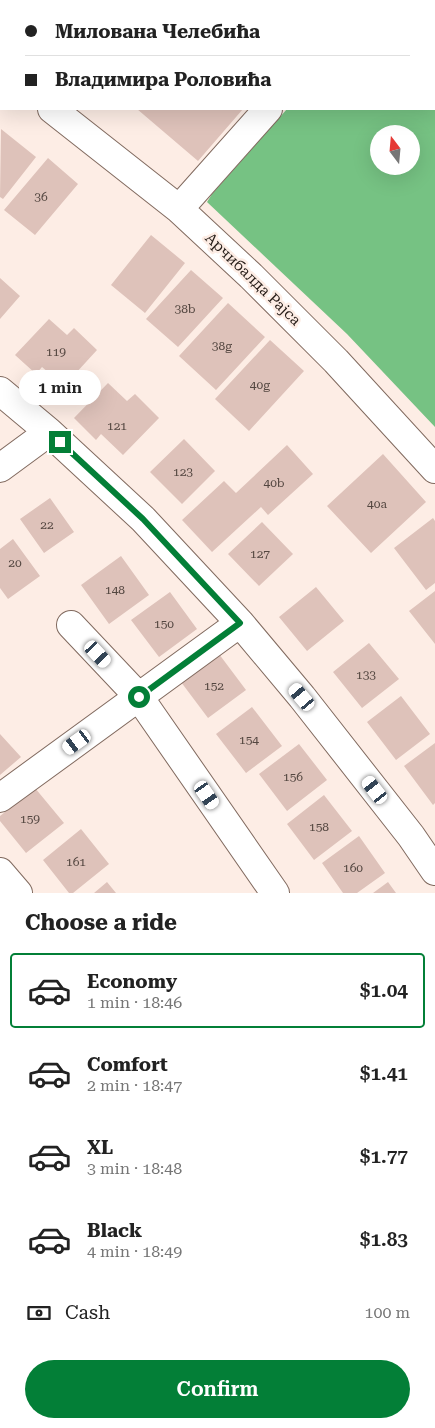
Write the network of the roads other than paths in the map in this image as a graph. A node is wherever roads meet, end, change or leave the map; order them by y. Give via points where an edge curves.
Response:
1 (53, 110) edge
2 (267, 110) edge
3 (179, 209) junction
4 (0, 391) edge
5 (49, 432) junction
6 (0, 468) edge
7 (435, 469) edge
8 (240, 623) junction
9 (71, 625) dead end
10 (139, 697) junction
11 (0, 798) edge
12 (435, 871) edge
13 (0, 872) edge
14 (18, 893) edge
15 (275, 893) edge

1 - 3 street, Арчибалда Рајса
2 - 3 street
3 - 7 street, Арчибалда Рајса via 336,361
4 - 5 street
5 - 6 street
5 - 8 street via 143,519
8 - 10 street
8 - 12 street via 302,697
9 - 10 street
10 - 11 street
10 - 15 street
13 - 14 street

